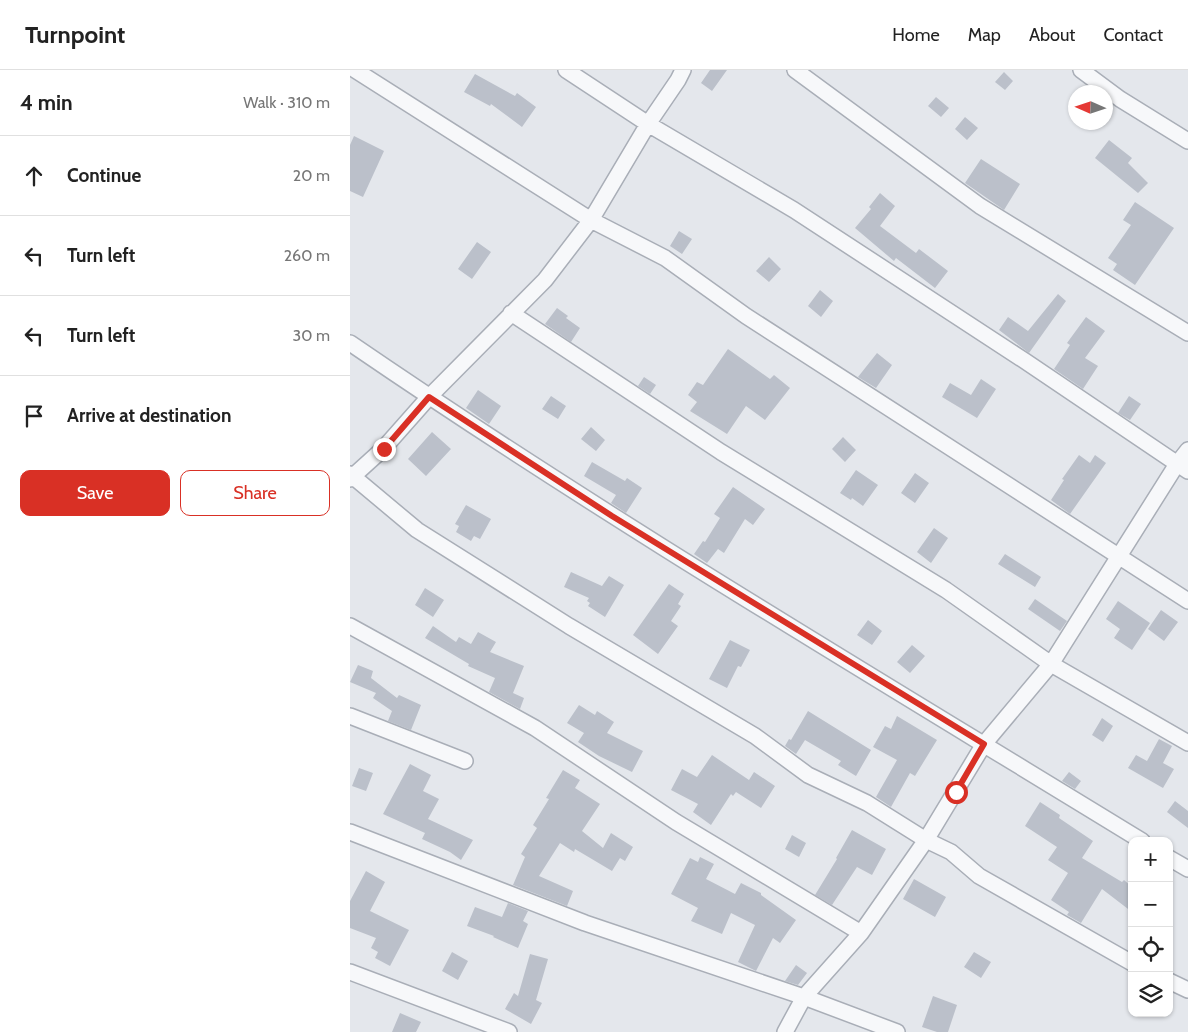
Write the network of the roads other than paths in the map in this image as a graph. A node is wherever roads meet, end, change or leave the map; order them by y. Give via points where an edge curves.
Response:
1 (356, 70) edge
2 (566, 70) edge
3 (683, 70) edge
4 (795, 70) edge
5 (1081, 70) edge
6 (648, 124) junction
7 (1188, 141) edge
8 (591, 220) junction
9 (511, 313) junction
10 (1188, 333) edge
11 (350, 343) edge
12 (429, 397) junction
13 (1188, 450) edge
14 (1183, 468) edge
15 (351, 476) edge
16 (1120, 557) junction
17 (1188, 601) edge
18 (350, 626) edge
19 (1051, 664) junction
20 (350, 716) edge
21 (984, 744) junction
22 (1188, 744) edge
23 (466, 761) dead end
24 (350, 832) edge
25 (1135, 837) edge
26 (926, 840) junction
27 (1173, 860) edge
28 (1188, 869) edge
29 (861, 933) junction
30 (1128, 960) edge
31 (350, 972) edge
32 (1173, 983) edge
33 (1188, 990) edge
34 (804, 998) junction
35 (509, 1032) edge
36 (785, 1032) edge
37 (898, 1032) edge

1 - 8 street
2 - 6 street
3 - 6 street
4 - 10 street via 980,206
5 - 7 street via 1120,99
6 - 8 street
6 - 14 street via 794,210
8 - 9 street via 545,280
8 - 16 street via 665,258 746,316
9 - 12 street
9 - 19 street via 721,452 946,590
11 - 12 street
12 - 15 street via 384,449
12 - 21 street via 612,516
13 - 14 street
14 - 16 street
15 - 26 street via 434,541 569,626 755,736 808,775 867,803
16 - 17 street
16 - 19 street
18 - 29 street via 534,728 676,822
19 - 21 street
19 - 22 street
20 - 23 street
21 - 25 street
21 - 26 street
24 - 34 street via 584,923
26 - 29 street
26 - 30 street via 951,852 979,876
27 - 28 street
29 - 34 street
31 - 35 street
32 - 33 street
34 - 36 street
34 - 37 street

